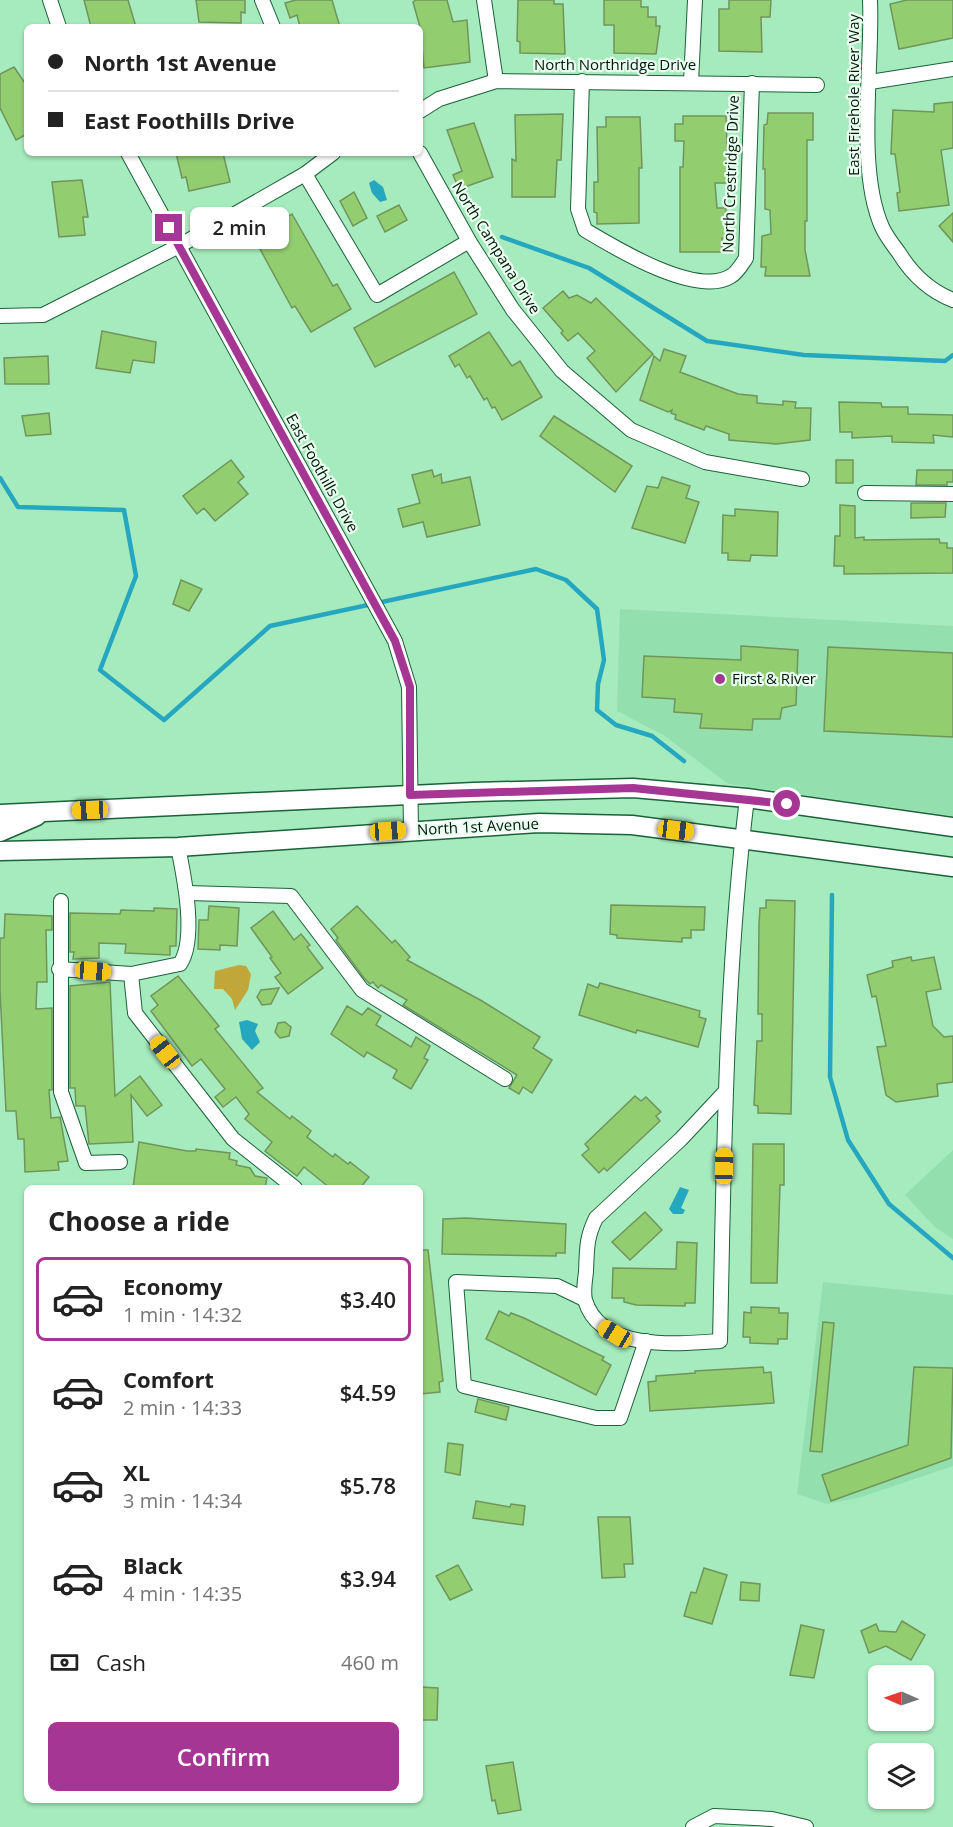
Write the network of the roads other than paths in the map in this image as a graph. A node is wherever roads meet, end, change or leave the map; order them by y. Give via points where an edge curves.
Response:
1 (50, 0) edge
2 (262, 0) edge
3 (484, 0) edge
4 (695, 0) edge
5 (870, 0) edge
6 (58, 24) edge
7 (272, 24) edge
8 (953, 69) edge
9 (496, 81) junction
10 (582, 81) junction
11 (691, 81) junction
12 (870, 82) junction
13 (752, 83) junction
14 (817, 85) dead end
15 (423, 109) edge
16 (130, 156) edge
17 (329, 156) edge
18 (422, 156) edge
19 (305, 174) junction
20 (469, 241) junction
21 (179, 246) junction
22 (953, 300) edge
23 (0, 316) edge
24 (802, 479) dead end
25 (865, 493) dead end
26 (953, 494) edge
27 (410, 795) junction
28 (747, 798) junction
29 (47, 812) junction
30 (0, 814) edge
31 (953, 827) edge
32 (411, 830) junction
33 (0, 832) edge
34 (742, 837) junction
35 (178, 847) junction
36 (0, 851) edge
37 (953, 867) edge
38 (188, 893) junction
39 (62, 901) dead end
40 (59, 969) junction
41 (131, 974) junction
42 (505, 1080) dead end
43 (726, 1092) junction
44 (120, 1162) dead end
45 (291, 1185) edge
46 (584, 1299) junction
47 (646, 1341) junction
48 (693, 1827) edge
49 (806, 1827) edge

1 - 6 street
2 - 7 street
3 - 9 street
4 - 11 street
5 - 12 street, East Firehole River Way
8 - 12 street
9 - 10 street, North Northridge Drive
9 - 15 street, North Northridge Drive via 439,99
10 - 11 street, North Northridge Drive
10 - 13 street, North Crestridge Drive via 578,209 585,230 634,259 704,283 731,276 746,258
11 - 13 street, North Northridge Drive
12 - 22 street, East Firehole River Way via 869,163 872,196 882,227 907,266 935,293
13 - 14 street, North Northridge Drive
16 - 21 street, East Foothills Drive
17 - 19 street
18 - 20 street, North Campana Drive
19 - 20 street via 377,295
19 - 21 street
20 - 24 street, North Campana Drive via 513,310 562,371 631,430 705,462
21 - 23 street via 43,315
21 - 27 street, East Foothills Drive via 395,641 410,687
25 - 26 street
27 - 28 main road via 633,788
27 - 29 main road
27 - 32 street, East Foothills Drive
28 - 31 main road
28 - 34 street
29 - 30 main road
29 - 33 main road
32 - 34 main road, North 1st Avenue via 538,823 632,825
32 - 35 main road, North 1st Avenue
34 - 37 main road, North 1st Avenue
34 - 43 street via 735,893
35 - 36 main road, North 1st Avenue
35 - 38 street
38 - 41 street via 187,954 180,964
38 - 42 street via 291,896 362,990
39 - 40 street
40 - 41 street
40 - 44 street via 61,1092 86,1163
41 - 45 street via 135,1013 233,1139
43 - 46 street via 596,1218 587,1235
43 - 47 street via 720,1341 664,1345
46 - 47 street via 597,1323 615,1334
46 - 47 street via 557,1286 456,1282 464,1386 596,1418 620,1418
48 - 49 street via 714,1816 772,1819

